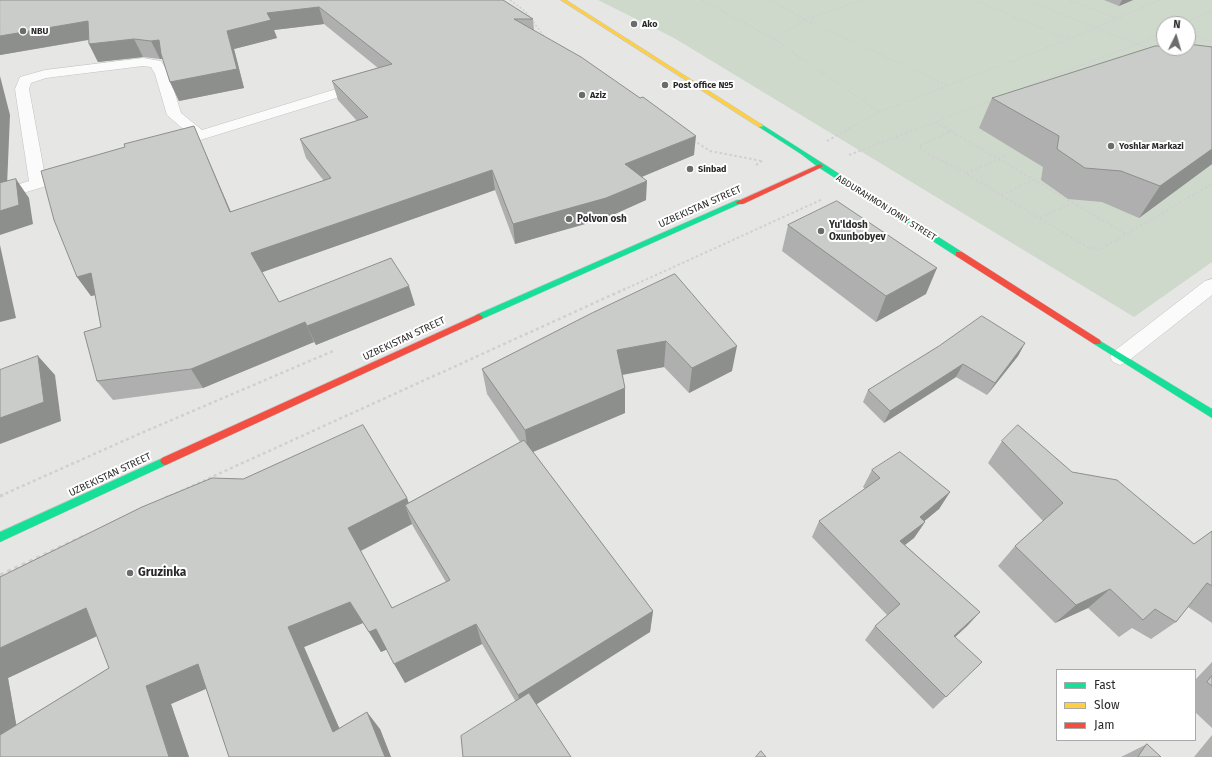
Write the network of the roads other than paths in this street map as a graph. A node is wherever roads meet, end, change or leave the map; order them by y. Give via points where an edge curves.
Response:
1 (562, 0) edge
2 (351, 88) edge
3 (200, 135) junction
4 (156, 148) edge
5 (820, 166) junction
6 (82, 171) edge
7 (38, 184) junction
8 (0, 195) edge
9 (1212, 285) edge
10 (1120, 357) junction
11 (1212, 414) edge
12 (0, 537) edge

1 - 5 main road, ABDURAHMON JOMIY STREET
2 - 3 lane
3 - 4 lane
3 - 7 lane via 174,114 162,74 156,64 143,62 45,74 26,80 22,89
5 - 10 main road, ABDURAHMON JOMIY STREET
5 - 12 main road, UZBEKISTAN STREET via 446,332
6 - 7 lane
7 - 8 lane
9 - 10 lane
10 - 11 main road, ABDURAHMON JOMIY STREET

